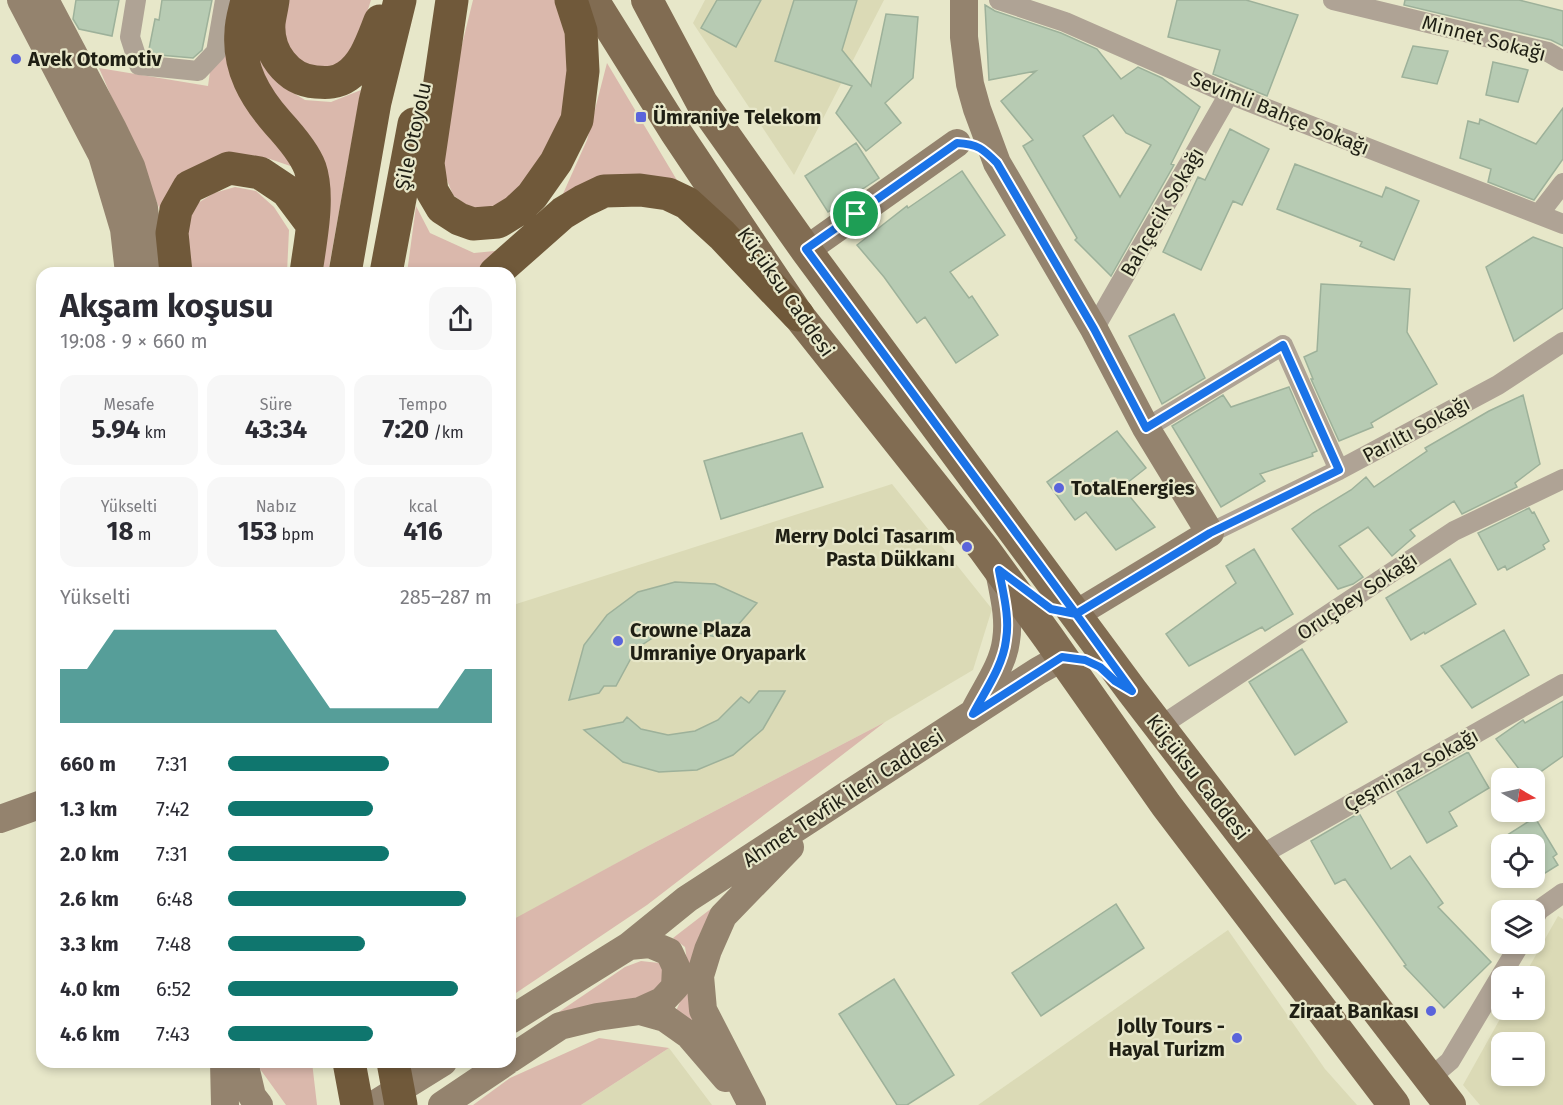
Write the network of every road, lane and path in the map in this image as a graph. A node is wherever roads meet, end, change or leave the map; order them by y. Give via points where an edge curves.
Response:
1 (21, 0) edge
2 (45, 0) edge
3 (136, 0) edge
4 (225, 0) edge
5 (247, 0) edge
6 (273, 0) edge
7 (389, 0) edge
8 (400, 0) edge
9 (450, 0) edge
10 (571, 0) edge
11 (593, 0) edge
12 (647, 0) edge
13 (964, 0) edge
14 (999, 0) edge
15 (1334, 0) edge
16 (1563, 61) edge
17 (1229, 94) junction
18 (957, 143) junction
19 (997, 163) junction
20 (1563, 183) edge
21 (1539, 214) junction
22 (311, 223) junction
23 (1563, 224) edge
24 (806, 249) junction
25 (128, 267) edge
26 (151, 267) edge
27 (175, 267) edge
28 (307, 267) edge
29 (346, 267) edge
30 (387, 267) edge
31 (502, 267) edge
32 (798, 315) junction
33 (1094, 329) junction
34 (1563, 342) edge
35 (1146, 428) junction
36 (1339, 470) junction
37 (1563, 479) edge
38 (1210, 533) junction
39 (999, 570) junction
40 (1076, 614) junction
41 (1062, 657) junction
42 (1563, 684) edge
43 (1132, 691) junction
44 (973, 714) junction
45 (1159, 727) junction
46 (835, 804) junction
47 (36, 806) edge
48 (0, 819) edge
49 (1259, 856) junction
50 (1563, 893) edge
51 (1545, 906) edge
52 (629, 946) junction
53 (1514, 954) edge
54 (640, 1011) junction
55 (516, 1016) edge
56 (516, 1055) edge
57 (224, 1068) edge
58 (245, 1068) edge
59 (350, 1068) edge
60 (394, 1068) edge
61 (433, 1068) edge
62 (497, 1068) edge
63 (1430, 1078) junction
64 (225, 1105) edge
65 (259, 1105) edge
66 (357, 1105) edge
67 (374, 1105) edge
68 (401, 1105) edge
69 (441, 1105) edge
70 (751, 1105) edge
71 (1394, 1105) edge
72 (1450, 1105) edge

1 - 25 street via 102,155 124,229
2 - 26 street via 131,166 144,208
3 - 4 street via 130,37 140,65 198,71 216,52
5 - 22 highway via 240,32 249,84 310,166 316,192
6 - 7 highway via 269,24 276,56 288,73 307,81 330,83 347,76 365,57
8 - 29 highway via 375,102
9 - 10 highway via 428,163 432,191 442,208 472,224 498,222 532,196 556,162 577,120 583,71 581,31
9 - 30 highway, Şile Otoyolu via 419,101
11 - 32 main road, Küçüksu Caddesi
12 - 24 main road, Küçüksu Caddesi via 702,103
13 - 18 street via 958,61
13 - 19 street via 970,84
14 - 17 street, Sevimli Bahçe Sokağı via 1065,22
15 - 16 street, Minnet Sokağı via 1548,52
17 - 21 street, Sevimli Bahçe Sokağı
17 - 33 street, Bahçecik Sokağı
18 - 19 street via 982,148
18 - 24 street
19 - 33 street
20 - 21 street
21 - 23 street, Sevimli Bahçe Sokağı
22 - 27 highway via 287,191 260,173 229,168 189,187 176,210 172,233
22 - 28 highway
24 - 40 main road, Küçüksu Caddesi
31 - 32 highway via 563,213 604,191 668,194 687,203 722,235
32 - 39 main road, Küçüksu Caddesi
33 - 35 street
34 - 36 street, Parıltı Sokağı via 1498,385
35 - 36 street via 1283,345
35 - 38 street
36 - 38 street, Parıltı Sokağı
37 - 45 street, Oruçbey Sokağı via 1454,531
38 - 40 street, Parıltı Sokağı
39 - 40 main road via 1051,609
39 - 41 main road, Küçüksu Caddesi
39 - 44 street via 1007,610 1006,641 998,667
40 - 43 main road, Küçüksu Caddesi
41 - 43 main road via 1100,667
41 - 44 street, Ahmet Tevfik İleri Caddesi
41 - 71 main road, Küçüksu Caddesi via 1166,805
42 - 49 street, Çeşminaz Sokağı
43 - 45 main road, Küçüksu Caddesi
44 - 46 street, Ahmet Tevfik İleri Caddesi
45 - 49 main road, Küçüksu Caddesi
46 - 52 street, Ahmet Tevfik İleri Caddesi via 687,899
46 - 70 street via 723,916 700,976 703,1010
47 - 48 street
49 - 63 main road, Küçüksu Caddesi
50 - 51 street
52 - 54 street via 650,944 669,952 676,967 675,987 662,1000
52 - 55 street, Ahmet Tevfik İleri Caddesi
53 - 63 street via 1450,1061
54 - 56 street via 560,1026
54 - 70 street via 665,1018 689,1035
57 - 64 street
58 - 65 street via 252,1096
59 - 66 highway
60 - 68 highway, bridge
61 - 67 street
62 - 69 street
63 - 72 main road, Küçüksu Caddesi

